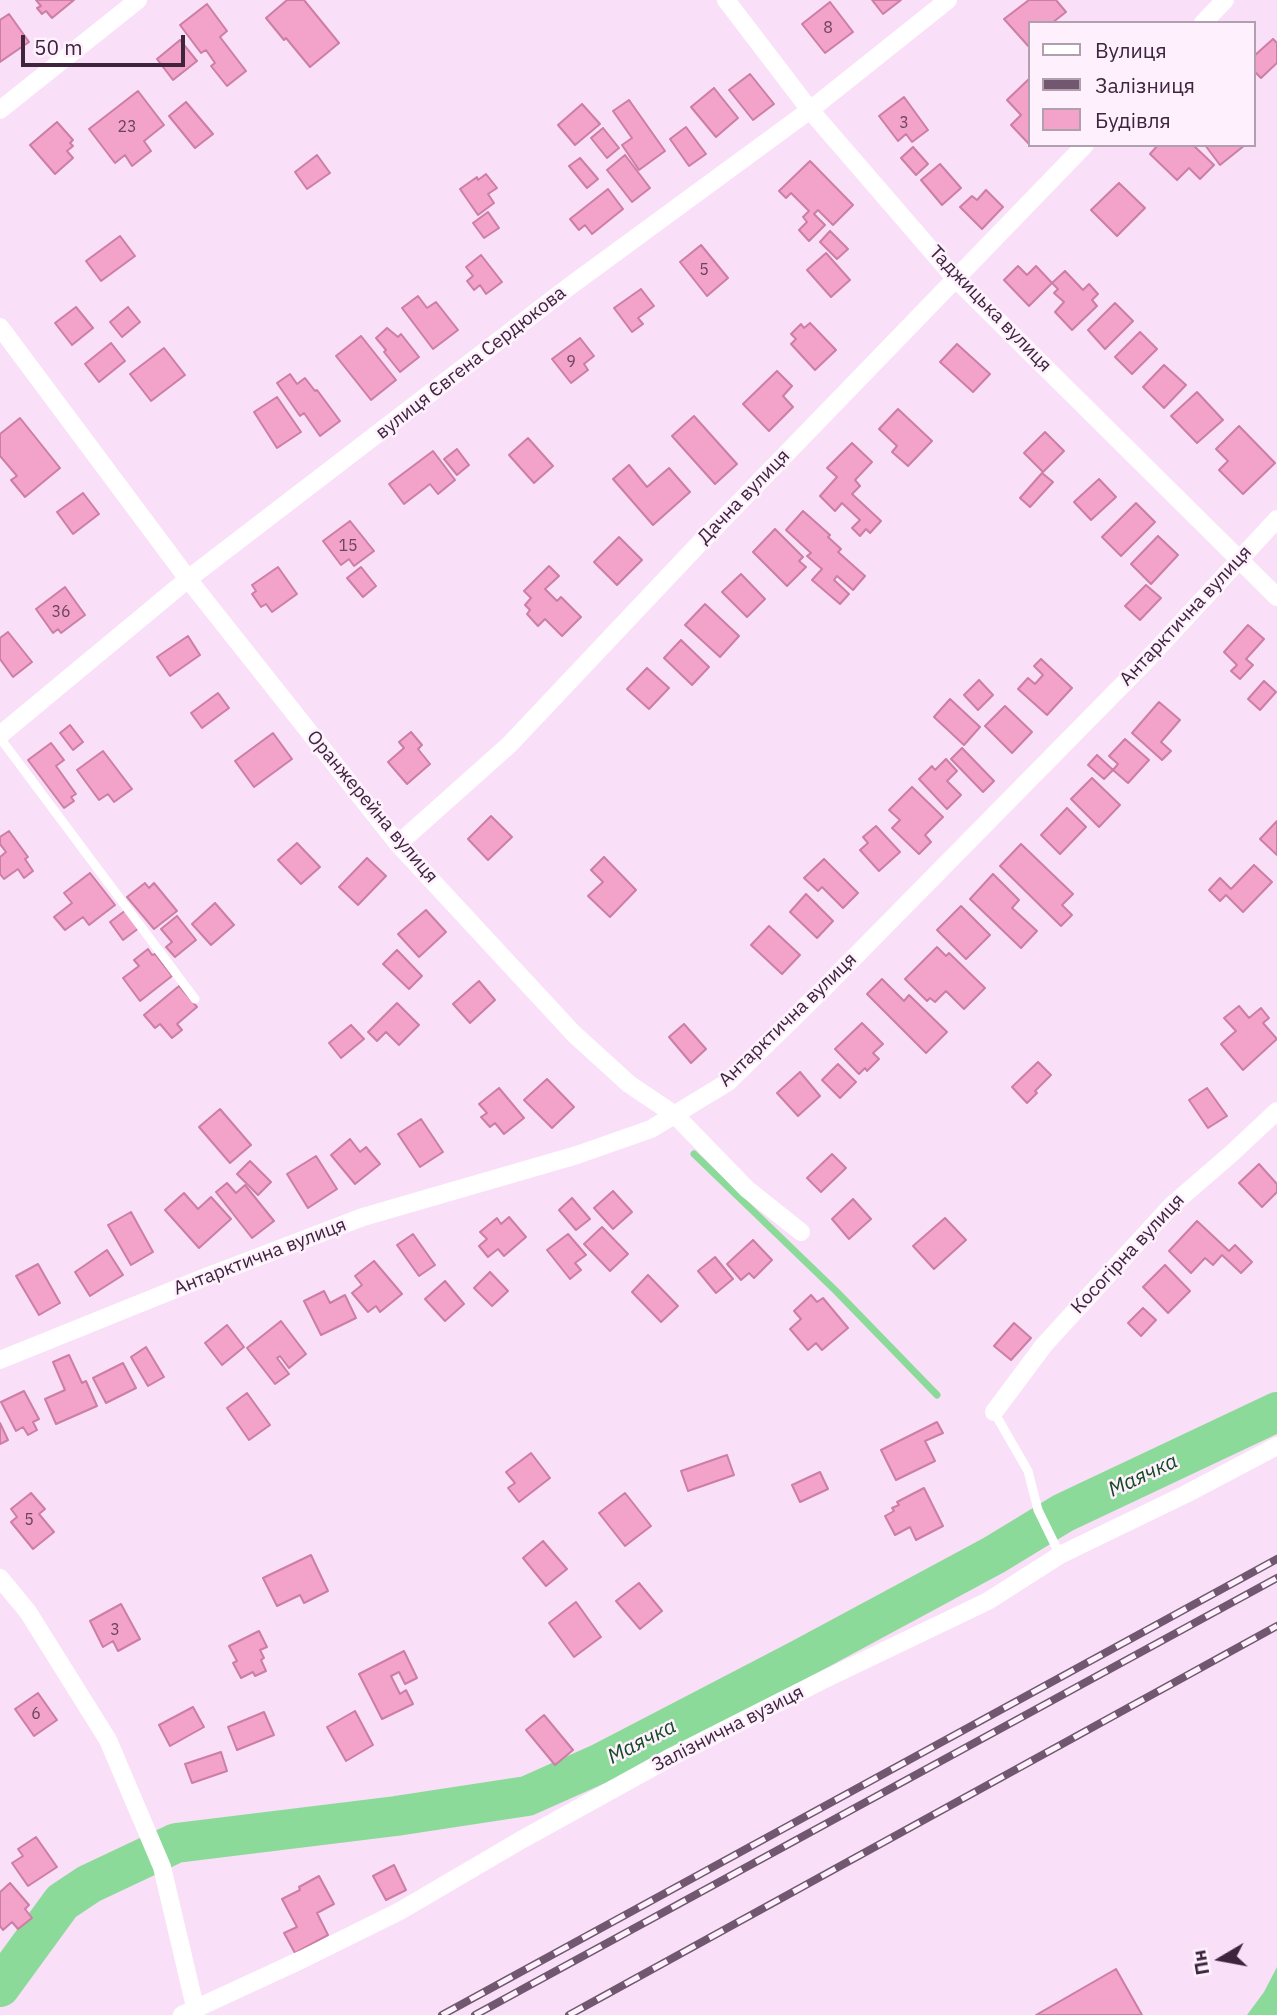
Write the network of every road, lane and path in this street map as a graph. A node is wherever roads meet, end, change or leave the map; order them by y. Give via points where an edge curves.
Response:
1 (138, 0) edge
2 (726, 0) edge
3 (948, 0) edge
4 (1225, 0) edge
5 (1205, 21) edge
6 (0, 110) edge
7 (810, 110) junction
8 (1083, 147) edge
9 (956, 279) junction
10 (0, 327) edge
11 (1277, 519) edge
12 (1240, 559) junction
13 (188, 579) junction
14 (1277, 597) edge
15 (0, 736) edge
16 (398, 844) junction
17 (195, 999) dead end
18 (1277, 1111) edge
19 (676, 1115) junction
20 (801, 1232) dead end
21 (0, 1360) edge
22 (994, 1412) joint
23 (1277, 1446) edge
24 (1057, 1548) junction
25 (0, 1578) edge
26 (188, 2011) edge

1 - 6 street
2 - 7 street, Таджицька вулиця
3 - 7 street, вулиця Євгена Сердюкова
4 - 5 street
7 - 9 street, Таджицька вулиця
7 - 13 street, вулиця Євгена Сердюкова via 570,286
8 - 9 street, Дачна вулиця
9 - 12 street, Таджицька вулиця
9 - 16 street, Дачна вулиця via 509,745
10 - 13 street, Оранжерейна вулиця
11 - 12 street, Антарктична вулиця
12 - 14 street, Таджицька вулиця
12 - 19 street, Антарктична вулиця via 1145,662 824,988 728,1082
13 - 15 street, вулиця Євгена Сердюкова
13 - 16 street, Оранжерейна вулиця
15 - 17 lane
16 - 19 street, Оранжерейна вулиця via 574,1034 629,1084
18 - 22 street, Косогірна вулиця via 1172,1205 1044,1345
19 - 20 street, Оранжерейна вулиця via 747,1189
19 - 21 street, Антарктична вулиця via 577,1156 363,1217
22 - 24 lane via 1028,1471 1038,1510
23 - 24 street, Залізнична вузиця via 1186,1494
24 - 26 street, Залізнична вузиця via 988,1601 673,1756 400,1912
25 - 26 street via 27,1612 108,1740 162,1867

